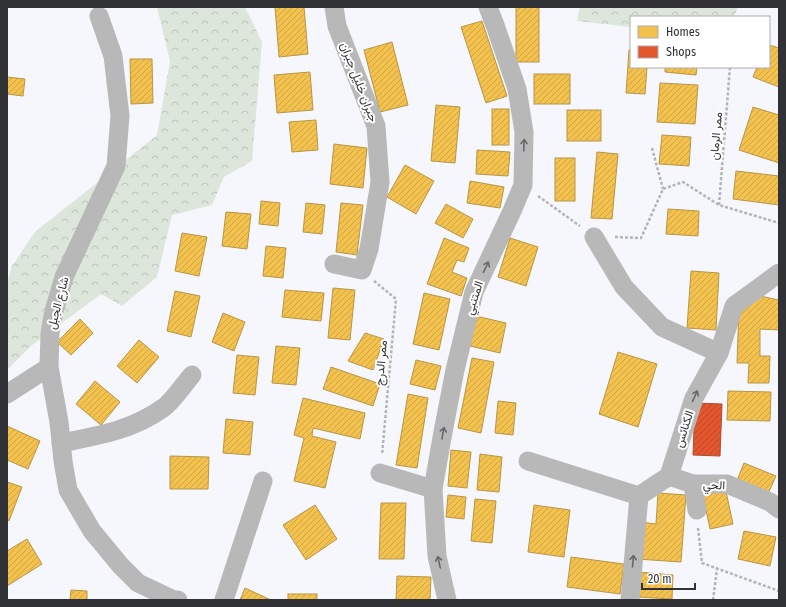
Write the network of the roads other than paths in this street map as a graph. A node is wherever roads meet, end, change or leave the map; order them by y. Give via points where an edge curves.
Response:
1 (334, 7) edge
2 (488, 7) edge
3 (100, 16) dead end
4 (594, 237) road end
5 (334, 264) dead end
6 (776, 278) edge
7 (719, 352) junction
8 (49, 366) junction
9 (192, 375) dead end
10 (7, 394) edge
11 (61, 443) junction
12 (528, 461) dead end
13 (380, 474) road end
14 (669, 476) junction
15 (263, 481) dead end
16 (693, 484) junction
17 (433, 489) junction
18 (639, 496) junction
19 (779, 509) edge
20 (696, 510) road end
21 (178, 600) edge
22 (224, 600) edge
23 (447, 600) edge
24 (630, 600) edge

1 - 5 street, جبران خليل جبران via 337,26 376,126 380,182 369,249 362,270
17 -> 2 street, المتنبي via 455,370 474,292 523,185 524,132 517,89
3 - 8 street, شارع الجبل via 113,56 120,116 116,166 64,277 50,333
4 - 7 street via 624,287 662,327
6 - 7 street, الكنائس via 734,306
14 -> 7 street, الكنائس via 694,398
8 - 10 street
8 - 11 street, شارع الجبل
9 - 11 street via 165,408 132,426
11 - 21 street, شارع الجبل via 68,490 92,531 138,583
12 - 18 street
13 - 17 street
14 - 16 street, الحي
14 - 18 street
15 - 22 street
16 - 19 street, الحي via 727,484 770,502
16 - 20 street
23 -> 17 street, المتنبي via 437,556
24 -> 18 street

